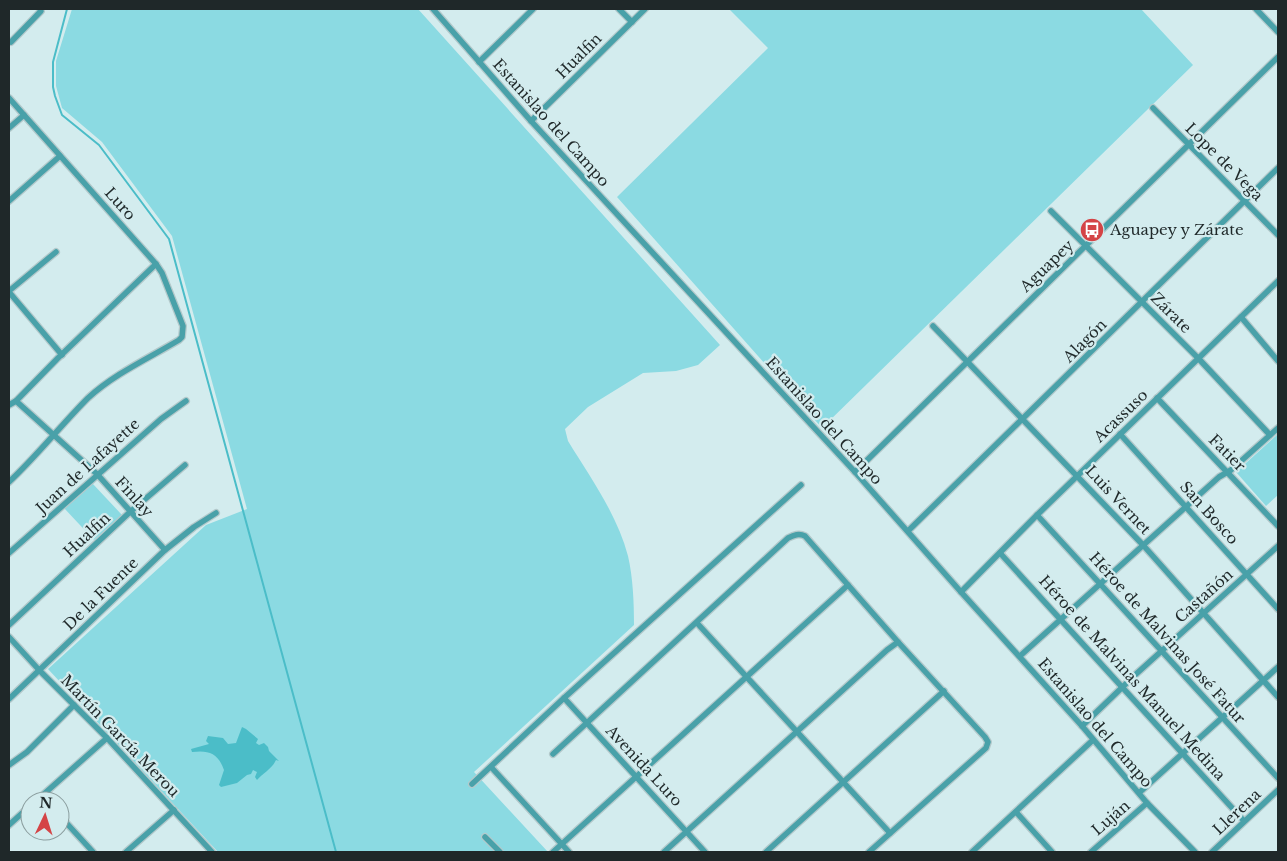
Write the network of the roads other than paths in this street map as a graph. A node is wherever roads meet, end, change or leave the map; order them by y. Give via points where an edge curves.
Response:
1 (433, 9) edge
2 (533, 9) edge
3 (619, 9) edge
4 (645, 9) edge
5 (1256, 9) edge
6 (40, 10) edge
7 (632, 22) junction
8 (1278, 32) edge
9 (11, 42) dead end
10 (1278, 57) edge
11 (478, 62) junction
12 (9, 98) edge
13 (1153, 108) dead end
14 (24, 115) junction
15 (531, 121) junction
16 (9, 128) edge
17 (1189, 145) junction
18 (60, 156) junction
19 (1278, 168) edge
20 (1245, 200) junction
21 (9, 201) edge
22 (1051, 211) dead end
23 (1278, 235) edge
24 (1086, 245) junction
25 (56, 252) dead end
26 (156, 264) junction
27 (1278, 281) edge
28 (9, 291) edge
29 (1142, 301) junction
30 (1241, 317) junction
31 (933, 326) dead end
32 (62, 355) junction
33 (1198, 358) junction
34 (966, 361) junction
35 (1278, 361) edge
36 (1157, 398) junction
37 (16, 401) junction
38 (186, 401) dead end
39 (9, 405) edge
40 (1022, 420) junction
41 (1278, 428) edge
42 (1120, 434) junction
43 (53, 435) junction
44 (1270, 435) junction
45 (185, 465) dead end
46 (855, 472) junction
47 (1227, 472) junction
48 (97, 474) junction
49 (1078, 476) junction
50 (9, 482) edge
51 (801, 485) dead end
52 (1187, 506) junction
53 (130, 512) junction
54 (216, 513) dead end
55 (1037, 514) junction
56 (1278, 526) edge
57 (908, 531) junction
58 (1143, 545) junction
59 (1278, 546) edge
60 (165, 550) junction
61 (1000, 552) junction
62 (9, 553) edge
63 (1246, 574) junction
64 (848, 585) junction
65 (1101, 585) junction
66 (961, 592) junction
67 (1278, 609) edge
68 (1204, 613) junction
69 (1062, 620) junction
70 (697, 623) junction
71 (9, 626) edge
72 (9, 637) edge
73 (898, 642) junction
74 (1162, 651) junction
75 (1020, 656) junction
76 (1278, 667) edge
77 (40, 671) junction
78 (746, 676) junction
79 (1264, 680) junction
80 (1122, 687) junction
81 (944, 691) junction
82 (1278, 697) edge
83 (564, 698) junction
84 (9, 699) edge
85 (74, 705) junction
86 (1223, 718) junction
87 (587, 723) junction
88 (1082, 726) junction
89 (797, 732) junction
90 (107, 738) junction
91 (1093, 740) junction
92 (554, 754) dead end
93 (1184, 754) junction
94 (9, 765) edge
95 (491, 766) junction
96 (636, 776) junction
97 (1278, 778) edge
98 (844, 782) junction
99 (472, 784) dead end
100 (1278, 790) edge
101 (48, 791) edge
102 (1140, 792) junction
103 (1148, 803) junction
104 (174, 810) junction
105 (1016, 812) junction
106 (20, 815) edge
107 (1244, 821) junction
108 (9, 825) edge
109 (70, 827) edge
110 (686, 831) junction
111 (890, 833) junction
112 (485, 837) dead end
113 (562, 844) junction
114 (93, 852) edge
115 (126, 852) edge
116 (212, 852) edge
117 (500, 852) edge
118 (553, 852) edge
119 (569, 852) edge
120 (664, 852) edge
121 (705, 852) edge
122 (766, 852) edge
123 (869, 852) edge
124 (972, 852) edge
125 (1052, 852) edge
126 (1091, 852) edge
127 (1195, 852) edge
128 (1212, 852) edge

1 - 11 street, Estanislao del Campo
2 - 11 street
3 - 7 street
4 - 7 street, Hualfin
5 - 8 street
6 - 9 street
7 - 15 street, Hualfin
10 - 17 street, Aguapey
11 - 15 street, Estanislao del Campo
12 - 14 street, Luro
13 - 17 street, Lope de Vega
14 - 16 street
14 - 18 street, Luro
15 - 46 street, Estanislao del Campo
17 - 20 street, Lope de Vega
17 - 24 street, Aguapey
18 - 21 street
18 - 26 street, Luro
19 - 20 street, Alagón
20 - 23 street, Lope de Vega
20 - 29 street, Alagón
22 - 24 street, Zárate
24 - 29 street, Zárate
24 - 34 street, Aguapey
25 - 28 street
26 - 32 street
26 - 43 street, Luro via 183,326 182,337 111,380
27 - 30 street, Acassuso
28 - 32 street
29 - 33 street, Zárate
29 - 40 street, Alagón
30 - 33 street, Acassuso
30 - 35 street
31 - 34 street, Luis Vernet
32 - 37 street
33 - 36 street, Acassuso
33 - 44 street, Zárate
34 - 40 street, Luis Vernet
34 - 46 street, Aguapey
36 - 42 street, Acassuso
36 - 47 street, Fatier
37 - 39 street
37 - 43 street, Finlay
38 - 48 street, Juan de Lafayette via 160,418
40 - 49 street, Luis Vernet
40 - 57 street, Alagón
41 - 44 street
42 - 49 street, Acassuso
42 - 52 street, San Bosco
43 - 48 street, Finlay
43 - 50 street
44 - 47 street
45 - 53 street, Hualfin
46 - 57 street, Estanislao del Campo
47 - 52 street
47 - 56 street, Fatier
48 - 53 street, Finlay
48 - 62 street, Juan de Lafayette
49 - 55 street, Acassuso
49 - 58 street, Luis Vernet
51 - 83 street
52 - 58 street
52 - 63 street, San Bosco
53 - 60 street, Finlay
53 - 71 street, Hualfin
54 - 60 street, De la Fuente
55 - 61 street, Acassuso
55 - 65 street, Héroe de Malvinas José Fatur
57 - 66 street, Estanislao del Campo
58 - 65 street
58 - 68 street, Luis Vernet
59 - 63 street, Castañón
60 - 77 street, De la Fuente
61 - 66 street, Acassuso
61 - 69 street, Héroe de Malvinas Manuel Medina
63 - 67 street, San Bosco
63 - 68 street, Castañón
64 - 70 street via 805,536 798,534 788,538
64 - 73 street
64 - 78 street
65 - 69 street
65 - 74 street, Héroe de Malvinas José Fatur
66 - 75 street, Estanislao del Campo
68 - 74 street, Castañón
68 - 79 street, Luis Vernet
69 - 75 street
69 - 80 street, Héroe de Malvinas Manuel Medina
70 - 78 street
70 - 87 street
72 - 77 street, Martín García Merou
73 - 81 street
73 - 89 street
74 - 80 street, Castañón
74 - 86 street, Héroe de Malvinas José Fatur
75 - 88 street, Estanislao del Campo
76 - 79 street, Luján
77 - 84 street, De la Fuente
77 - 85 street, Martín García Merou
78 - 89 street
78 - 96 street
79 - 82 street, Luis Vernet
79 - 86 street, Luján
80 - 88 street, Castañón
80 - 93 street, Héroe de Malvinas Manuel Medina
81 - 98 street
81 - 111 street via 985,737 988,745
83 - 87 street, Avenida Luro
83 - 95 street
85 - 90 street, Martín García Merou
85 - 94 street via 27,752
86 - 93 street, Luján
86 - 97 street, Héroe de Malvinas José Fatur
87 - 92 street
87 - 96 street, Avenida Luro
88 - 91 street, Estanislao del Campo
89 - 98 street
89 - 110 street
90 - 101 street
90 - 104 street, Martín García Merou
91 - 102 street, Estanislao del Campo
91 - 105 street
93 - 102 street, Luján
93 - 107 street, Héroe de Malvinas Manuel Medina
95 - 99 street
95 - 113 street
96 - 110 street, Avenida Luro
96 - 113 street
98 - 111 street
98 - 122 street
100 - 107 street, Llerena
102 - 103 street, Estanislao del Campo
103 - 126 street, Luján
103 - 127 street, Estanislao del Campo
104 - 115 street
104 - 116 street, Martín García Merou
105 - 124 street
105 - 125 street
106 - 108 street
107 - 128 street, Llerena
109 - 114 street
110 - 120 street
110 - 121 street, Avenida Luro
111 - 123 street
112 - 117 street
113 - 118 street
113 - 119 street

